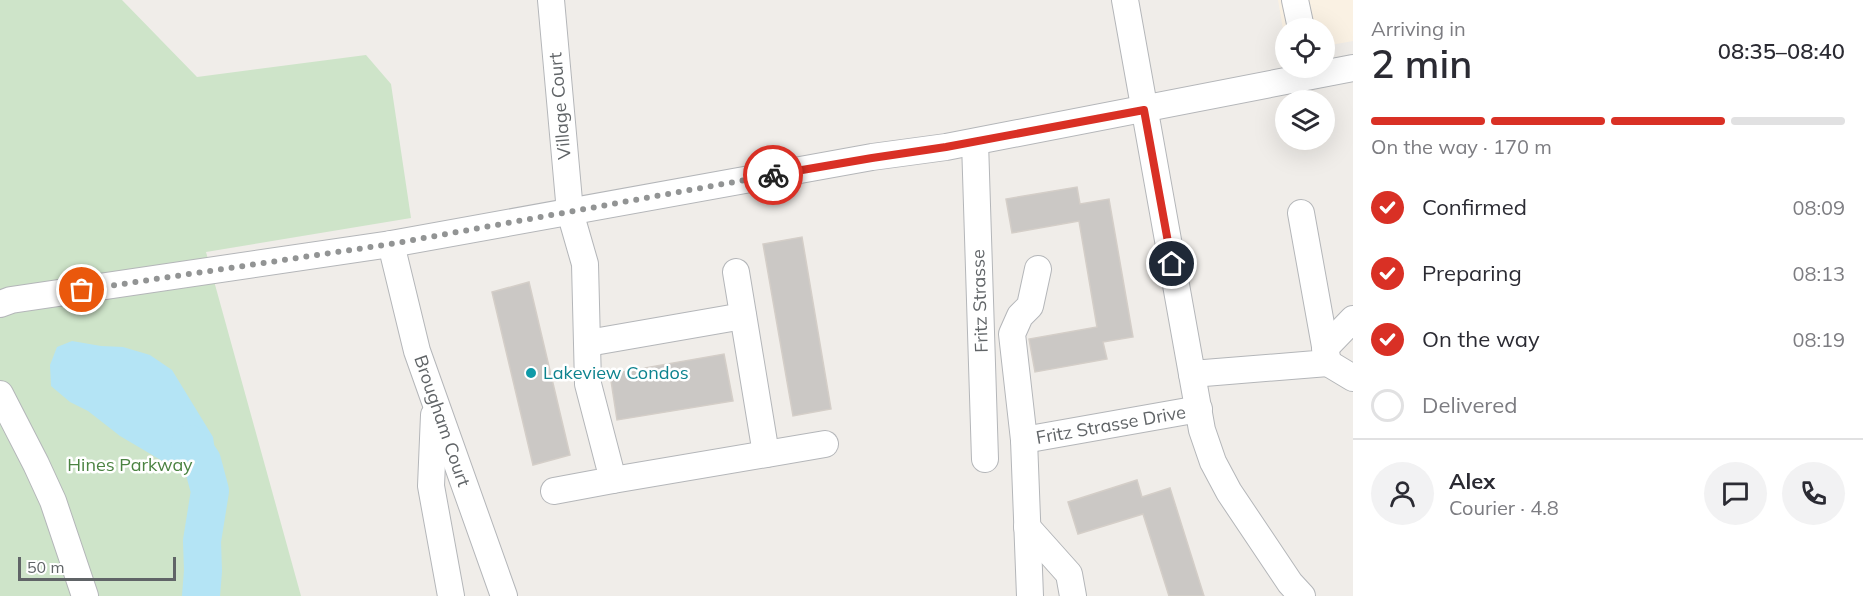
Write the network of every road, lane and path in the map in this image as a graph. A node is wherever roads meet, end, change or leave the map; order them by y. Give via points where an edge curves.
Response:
1 (551, 0) edge
2 (1125, 0) edge
3 (1294, 0) edge
4 (1298, 18) edge
5 (1353, 68) edge
6 (1335, 70) edge
7 (1285, 78) edge
8 (1144, 110) junction
9 (975, 142) junction
10 (570, 212) junction
11 (1301, 213) dead end
12 (391, 244) junction
13 (1038, 269) dead end
14 (736, 272) dead end
15 (0, 304) edge
16 (743, 316) junction
17 (1353, 320) edge
18 (588, 343) junction
19 (1327, 355) junction
20 (1192, 374) junction
21 (1353, 378) edge
22 (0, 394) edge
23 (435, 401) junction
24 (1199, 410) junction
25 (1024, 440) junction
26 (825, 444) dead end
27 (766, 454) junction
28 (985, 459) dead end
29 (612, 480) junction
30 (554, 491) dead end
31 (1027, 527) junction
32 (85, 596) edge
33 (451, 596) edge
34 (504, 596) edge
35 (1030, 596) edge
36 (1073, 596) edge
37 (1302, 596) edge

1 - 10 street, Village Court
2 - 8 street
3 - 4 street
5 - 6 street
7 - 8 street
8 - 9 street
8 - 20 street
9 - 10 street
9 - 28 street, Fritz Strasse
10 - 12 street
10 - 18 street, Village Court via 585,264
11 - 19 street
12 - 15 street
12 - 23 street, Brougham Court via 417,351
13 - 25 street, Fritz Strasse Drive via 1030,306 1020,316 1012,334
14 - 16 street
16 - 18 street
16 - 27 street
17 - 19 street
18 - 29 street, Village Court via 588,384
19 - 20 street
19 - 21 street
20 - 24 street
22 - 32 street via 53,501
23 - 33 street via 431,486
23 - 34 street, Brougham Court
24 - 25 street, Fritz Strasse Drive
24 - 37 street via 1213,462 1229,492
25 - 31 street, Fritz Strasse Drive
26 - 27 street
27 - 29 street
29 - 30 street
31 - 35 street, Fritz Strasse Drive
31 - 36 street via 1069,574

